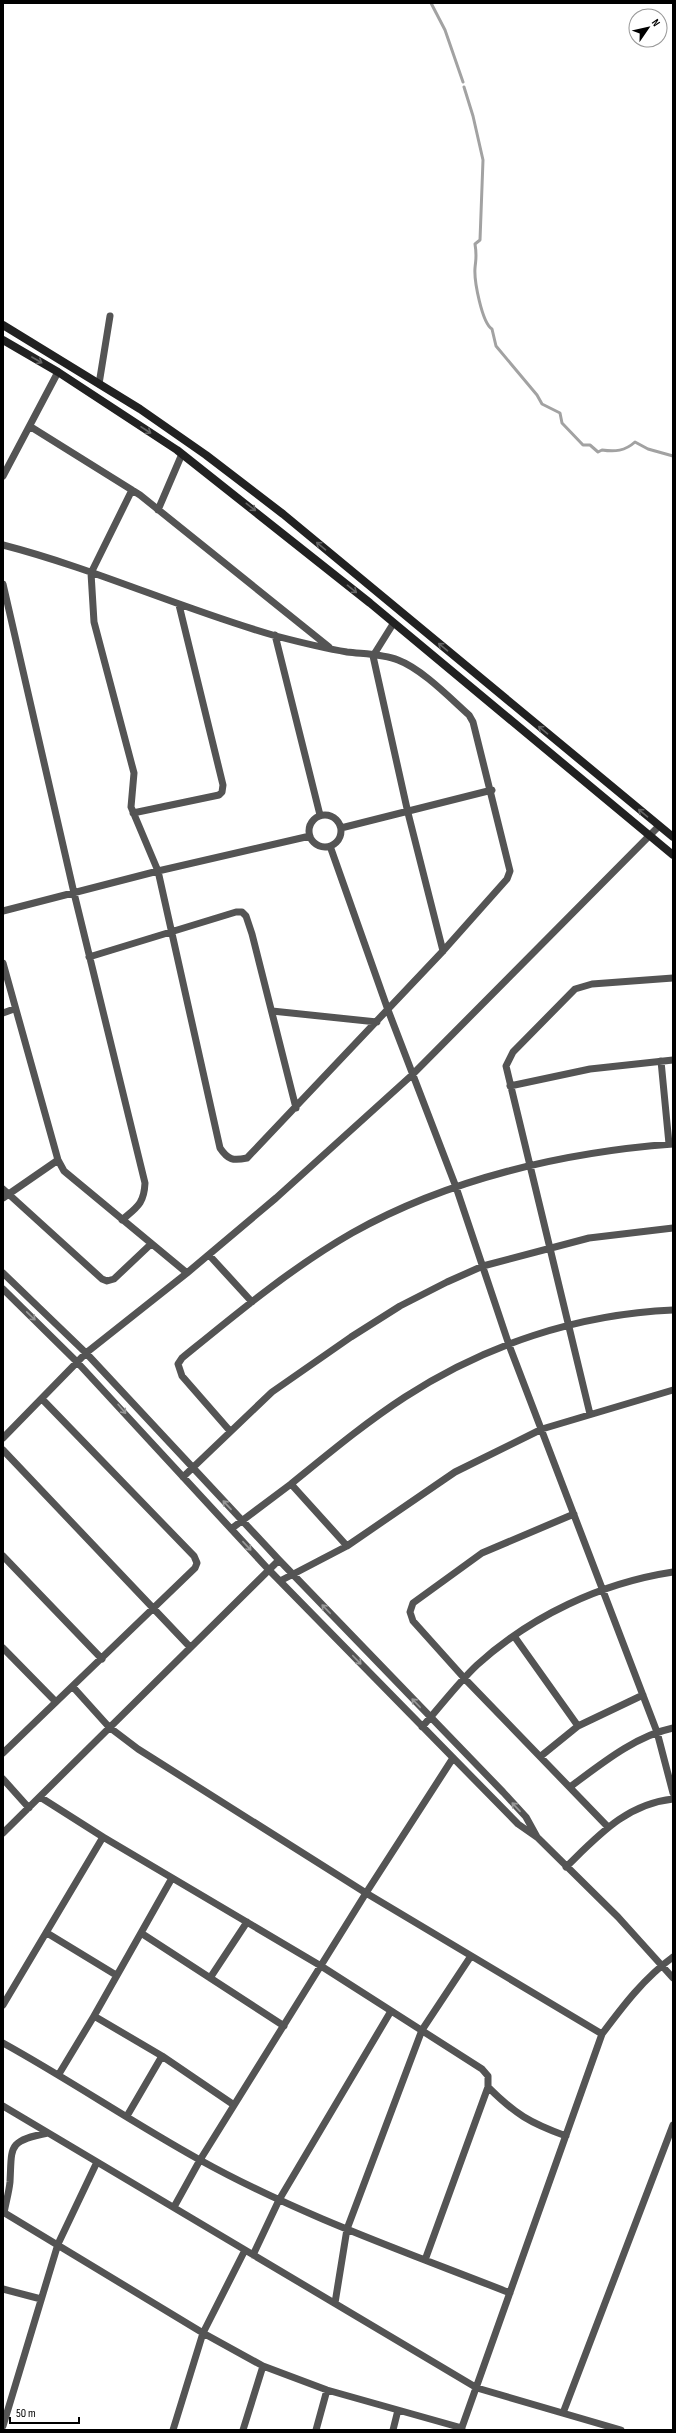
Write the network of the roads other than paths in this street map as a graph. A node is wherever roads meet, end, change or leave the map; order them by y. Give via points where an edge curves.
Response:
1 (110, 316) dead end
2 (3, 325) edge
3 (3, 340) edge
4 (58, 372) junction
5 (99, 384) junction
6 (31, 427) junction
7 (182, 454) junction
8 (3, 476) edge
9 (132, 490) junction
10 (158, 510) junction
11 (3, 545) edge
12 (91, 573) junction
13 (3, 584) edge
14 (179, 604) junction
15 (393, 624) junction
16 (275, 635) junction
17 (332, 650) junction
18 (373, 656) junction
19 (492, 790) junction
20 (133, 813) junction
21 (408, 813) junction
22 (320, 815) junction
23 (659, 826) junction
24 (341, 828) junction
25 (310, 836) junction
26 (650, 836) junction
27 (673, 837) edge
28 (330, 846) junction
29 (673, 855) edge
30 (158, 871) junction
31 (74, 893) junction
32 (3, 911) edge
33 (172, 933) junction
34 (443, 952) junction
35 (89, 957) junction
36 (3, 963) edge
37 (673, 978) edge
38 (14, 1009) junction
39 (388, 1010) junction
40 (272, 1011) junction
41 (3, 1013) edge
42 (377, 1022) junction
43 (673, 1060) edge
44 (661, 1061) junction
45 (412, 1075) junction
46 (510, 1086) junction
47 (296, 1108) junction
48 (671, 1144) edge
49 (58, 1160) junction
50 (530, 1167) junction
51 (456, 1187) junction
52 (4, 1194) edge
53 (122, 1220) junction
54 (673, 1228) edge
55 (151, 1244) junction
56 (551, 1248) junction
57 (209, 1255) junction
58 (483, 1266) junction
59 (3, 1273) edge
60 (187, 1273) junction
61 (10, 1279) junction
62 (3, 1288) edge
63 (252, 1302) junction
64 (673, 1310) edge
65 (568, 1324) junction
66 (509, 1345) junction
67 (86, 1353) junction
68 (78, 1362) junction
69 (673, 1390) edge
70 (42, 1399) junction
71 (142, 1413) junction
72 (590, 1414) junction
73 (132, 1422) junction
74 (542, 1429) junction
75 (230, 1431) junction
76 (3, 1438) edge
77 (3, 1450) edge
78 (192, 1467) junction
79 (183, 1477) junction
80 (291, 1484) junction
81 (574, 1514) junction
82 (242, 1520) junction
83 (231, 1529) junction
84 (347, 1546) junction
85 (3, 1556) edge
86 (279, 1560) junction
87 (269, 1570) junction
88 (673, 1572) edge
89 (293, 1574) junction
90 (280, 1581) junction
91 (603, 1590) junction
92 (153, 1609) junction
93 (514, 1636) junction
94 (356, 1640) junction
95 (190, 1647) junction
96 (3, 1648) edge
97 (346, 1649) junction
98 (102, 1659) junction
99 (465, 1679) junction
100 (397, 1683) junction
101 (74, 1687) junction
102 (388, 1692) junction
103 (643, 1695) junction
104 (56, 1702) junction
105 (430, 1717) junction
106 (578, 1726) junction
107 (110, 1727) junction
108 (422, 1727) junction
109 (673, 1728) edge
110 (657, 1732) junction
111 (3, 1753) edge
112 (541, 1756) junction
113 (453, 1758) junction
114 (483, 1772) junction
115 (3, 1779) edge
116 (475, 1780) junction
117 (570, 1786) junction
118 (673, 1793) edge
119 (40, 1797) junction
120 (673, 1799) edge
121 (29, 1808) junction
122 (608, 1827) junction
123 (3, 1833) edge
124 (103, 1837) junction
125 (538, 1838) junction
126 (566, 1867) junction
127 (172, 1878) junction
128 (366, 1892) junction
129 (247, 1922) junction
130 (47, 1933) junction
131 (140, 1933) junction
132 (471, 1956) junction
133 (673, 1957) edge
134 (661, 1965) junction
135 (321, 1966) junction
136 (116, 1975) junction
137 (210, 1978) junction
138 (673, 1978) edge
139 (3, 2005) edge
140 (391, 2011) junction
141 (94, 2016) junction
142 (284, 2026) junction
143 (422, 2030) junction
144 (602, 2034) junction
145 (3, 2043) edge
146 (162, 2056) junction
147 (59, 2074) junction
148 (488, 2087) junction
149 (234, 2105) junction
150 (3, 2106) edge
151 (127, 2116) junction
152 (673, 2125) edge
153 (48, 2133) junction
154 (566, 2136) junction
155 (200, 2160) junction
156 (97, 2162) junction
157 (279, 2200) junction
158 (174, 2207) junction
159 (4, 2213) edge
160 (347, 2229) junction
161 (58, 2244) junction
162 (245, 2250) junction
163 (253, 2255) junction
164 (425, 2260) junction
165 (3, 2289) edge
166 (510, 2293) junction
167 (41, 2299) junction
168 (335, 2303) junction
169 (203, 2333) junction
170 (263, 2366) junction
171 (477, 2388) junction
172 (328, 2390) junction
173 (6, 2408) edge
174 (398, 2410) junction
175 (563, 2413) junction
176 (3, 2426) edge
177 (462, 2429) edge
178 (173, 2430) edge
179 (243, 2430) edge
180 (316, 2430) edge
181 (393, 2430) edge
182 (621, 2430) edge

1 - 5 street
2 - 5 main road
3 -> 4 main road
4 - 6 street
4 -> 7 main road
23 -> 5 main road via 283,514 206,455
6 - 8 street
6 - 9 street
7 - 10 street
7 -> 15 main road via 263,516
9 - 10 street
9 - 12 street
10 - 17 street
11 - 12 street
12 - 14 street
12 - 20 street via 94,622 134,773 135,780 130,797
13 - 31 street
14 - 16 street
14 - 20 street via 223,785 222,792 219,795
15 - 18 street
15 - 26 main road
16 - 17 street
16 - 22 street
17 - 18 street
18 - 19 street via 396,659 410,665 470,715
18 - 21 street
19 - 21 street
19 - 34 street via 510,871 503,884
20 - 30 street
21 - 24 street
21 - 34 street
22 - 24 street via 331,815
22 - 25 street via 312,821
23 - 26 street
23 - 27 main road
24 - 28 street via 340,837
25 - 28 street via 320,846
25 - 30 street
26 - 29 main road
26 - 45 street
28 - 39 street
30 - 31 street
30 - 33 street
31 - 32 street
31 - 35 street
33 - 35 street
33 - 40 street via 242,912 252,934
33 - 47 street via 220,1148 226,1158 234,1161 247,1158
34 - 39 street
35 - 53 street via 145,1183 144,1196 139,1206
36 - 38 street
37 - 46 street via 592,984 575,989 508,1058 506,1066
38 - 41 street
38 - 49 street
39 - 42 street
39 - 45 street
40 - 42 street
40 - 47 street
42 - 47 street
43 - 44 street
44 - 46 street via 590,1069
44 - 48 street
45 - 51 street
45 - 57 street
46 - 50 street
48 - 50 street via 595,1153
49 - 52 street
49 - 53 street via 67,1175
50 - 51 street
50 - 56 street
51 - 58 street
51 - 63 street via 405,1207 353,1233 304,1263
52 - 55 street via 102,1279 114,1279
53 - 55 street
54 - 56 street via 620,1233
55 - 60 street
56 - 58 street
56 - 65 street
57 - 60 street
57 - 63 street
58 - 66 street
58 - 75 street via 400,1306 351,1337 272,1392
59 - 61 street
60 - 67 street
61 - 62 street
61 - 67 street
62 -> 68 street
63 - 75 street via 182,1358 178,1364 182,1376
64 - 65 street via 620,1314
65 - 66 street
65 - 72 street
66 - 74 street
66 - 80 street via 455,1368 404,1397
67 - 68 street
67 - 71 street
68 - 70 street
68 -> 73 street
69 - 72 street
70 - 76 street
70 - 92 street via 194,1556 197,1563 195,1568
71 - 73 street
71 - 78 street
72 - 74 street
73 - 79 street
74 - 81 street
74 - 84 street via 454,1472
75 - 78 street
77 - 92 street
78 - 79 street
82 -> 78 street
79 - 83 street
80 - 82 street
80 - 84 street
81 - 91 street
81 - 99 street via 482,1553 413,1603 410,1612 413,1621
82 - 83 street
82 - 86 street
83 -> 87 street
84 - 89 street
85 - 98 street
86 - 87 street
86 - 89 street
87 - 90 street
87 - 95 street
88 - 91 street
89 - 90 street
94 -> 89 street
90 - 97 street
91 - 93 street via 562,1606
91 - 103 street
92 - 95 street
92 - 98 street
93 - 99 street
93 - 106 street
94 - 97 street
94 - 100 street
95 - 107 street
96 - 104 street
97 -> 102 street
98 - 101 street
99 - 105 street
99 - 112 street
100 - 102 street
105 -> 100 street
101 - 104 street
101 - 107 street
102 - 108 street
103 - 106 street
103 - 110 street
104 - 111 street
105 - 108 street
105 - 114 street
106 - 112 street
107 - 119 street
107 - 128 street via 138,1749
108 - 113 street
109 - 110 street
110 - 117 street via 615,1755
110 - 118 street
112 - 117 street
113 - 116 street
113 - 128 street
114 - 116 street
125 -> 114 street via 526,1817
115 - 121 street
116 - 125 street via 518,1824
117 - 122 street
119 - 121 street
119 - 124 street
120 - 122 street via 646,1804
121 - 123 street
122 - 126 street
124 - 127 street
124 - 130 street
125 - 126 street
126 - 134 street via 618,1917
127 - 129 street
127 - 131 street
128 - 132 street
128 - 135 street
129 - 135 street
129 - 137 street
130 - 136 street
130 - 139 street
131 - 136 street
131 - 137 street
132 - 143 street
132 - 144 street
133 - 134 street
134 - 138 street
134 - 144 street via 632,1995
135 - 140 street
135 - 142 street
136 - 141 street
137 - 142 street
140 - 143 street
140 - 157 street
141 - 146 street
141 - 147 street
142 - 149 street
143 - 148 street via 482,2069 488,2076
143 - 160 street
144 - 154 street
145 - 147 street
146 - 149 street
146 - 151 street
147 - 151 street
148 - 154 street via 510,2109 532,2124
148 - 164 street
149 - 155 street
150 - 153 street
151 - 155 street
152 - 175 street
153 - 156 street
153 - 159 street via 20,2141 12,2150 9,2161 9,2192
154 - 166 street
155 - 157 street
155 - 158 street
156 - 158 street
156 - 161 street
157 - 160 street
157 - 163 street
158 - 162 street
159 - 161 street
160 - 164 street
160 - 168 street
161 - 167 street
161 - 169 street
162 - 163 street
162 - 169 street
163 - 168 street
164 - 166 street
165 - 167 street
166 - 171 street
167 - 173 street
168 - 171 street
169 - 170 street
169 - 178 street
170 - 172 street
170 - 179 street
171 - 175 street
171 - 177 street
172 - 174 street
172 - 180 street
173 - 176 street
174 - 177 street
174 - 181 street
175 - 182 street

